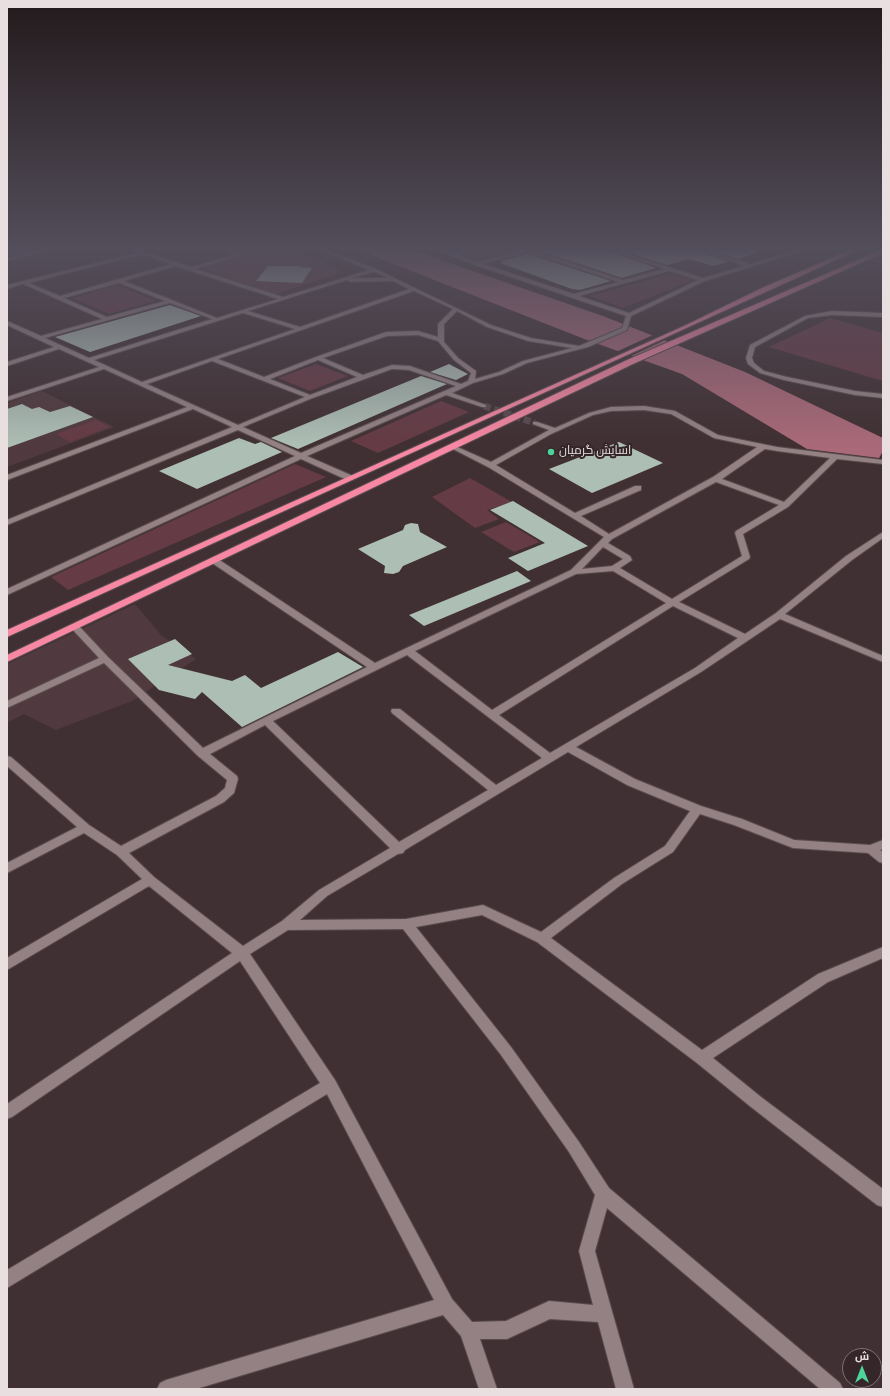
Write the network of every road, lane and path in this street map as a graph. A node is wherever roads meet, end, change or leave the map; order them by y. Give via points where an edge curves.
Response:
1 (99, 315) edge
2 (121, 315) edge
3 (206, 315) edge
4 (234, 315) edge
5 (255, 315) edge
6 (337, 315) edge
7 (450, 315) edge
8 (468, 315) edge
9 (630, 315) edge
10 (710, 315) edge
11 (735, 315) edge
12 (819, 315) edge
13 (108, 319) junction
14 (218, 320) junction
15 (7, 323) edge
16 (14, 326) junction
17 (299, 328) junction
18 (7, 329) edge
19 (40, 338) junction
20 (441, 340) junction
21 (59, 347) junction
22 (584, 347) junction
23 (318, 358) junction
24 (212, 359) junction
25 (89, 360) junction
26 (7, 364) edge
27 (104, 367) junction
28 (361, 376) junction
29 (264, 379) junction
30 (471, 382) junction
31 (141, 384) junction
32 (461, 386) junction
33 (543, 391) junction
34 (446, 393) junction
35 (883, 396) edge
36 (310, 397) junction
37 (558, 397) junction
38 (7, 399) edge
39 (484, 406) tunnel mouth
40 (193, 407) junction
41 (534, 423) tunnel mouth
42 (239, 428) junction
43 (555, 430) junction
44 (764, 446) junction
45 (453, 447) junction
46 (301, 456) junction
47 (836, 456) junction
48 (883, 462) edge
49 (490, 465) junction
50 (7, 478) edge
51 (350, 478) junction
52 (716, 479) junction
53 (638, 488) dead end
54 (785, 505) junction
55 (575, 516) junction
56 (7, 523) edge
57 (883, 534) edge
58 (606, 540) junction
59 (215, 561) junction
60 (614, 568) junction
61 (574, 572) junction
62 (7, 592) edge
63 (673, 603) junction
64 (779, 615) junction
65 (75, 627) junction
66 (7, 634) edge
67 (745, 638) junction
68 (408, 652) junction
69 (7, 659) edge
70 (105, 659) junction
71 (883, 659) edge
72 (374, 668) junction
73 (7, 706) edge
74 (396, 712) dead end
75 (491, 715) junction
76 (267, 721) junction
77 (568, 747) junction
78 (202, 753) junction
79 (550, 758) junction
80 (7, 760) edge
81 (496, 791) junction
82 (697, 809) junction
83 (85, 828) junction
84 (883, 844) edge
85 (871, 849) junction
86 (399, 850) junction
87 (121, 852) junction
88 (883, 859) edge
89 (7, 868) edge
90 (150, 880) junction
91 (406, 924) junction
92 (286, 925) junction
93 (542, 938) junction
94 (883, 952) edge
95 (242, 953) junction
96 (7, 965) edge
97 (702, 1058) junction
98 (330, 1085) junction
99 (7, 1112) edge
100 (603, 1194) junction
101 (883, 1199) edge
102 (7, 1280) edge
103 (446, 1305) junction
104 (605, 1314) junction
105 (468, 1330) junction
106 (166, 1389) edge
107 (488, 1389) edge
108 (625, 1389) edge
109 (834, 1389) edge

1 - 13 street
2 - 13 street
3 - 14 street
4 - 14 street
5 - 17 street
6 - 17 street
7 - 20 street via 441,324
8 - 22 street via 489,326 530,340
9 - 22 street via 625,329
10 - 33 highway
11 - 37 highway
12 - 35 street via 807,317 752,346 749,358 751,364 762,372 786,379
13 - 19 street
14 - 25 street
15 - 16 street
16 - 18 street
16 - 19 street
17 - 24 street
19 - 21 street
20 - 23 street via 418,333 386,334
20 - 30 street via 456,358 474,372
21 - 25 street
21 - 26 street
22 - 30 street via 525,362
23 - 28 street
23 - 29 street
24 - 29 street
24 - 31 street
25 - 27 street
27 - 31 street
27 - 38 street
28 - 32 street via 392,367 410,368
28 - 36 street
29 - 36 street
30 - 32 street
31 - 40 street
32 - 34 street
33 - 37 highway
33 - 51 highway
34 - 39 street
34 - 46 street
36 - 42 street
37 - 45 highway
40 - 42 street
40 - 50 street
41 - 43 street
42 - 46 street
42 - 56 street
43 - 44 street via 611,409 660,409 685,418 697,428 716,437
43 - 49 street
44 - 47 street
44 - 52 street
45 - 49 street
45 - 59 highway
46 - 51 street
46 - 62 street
47 - 48 street
47 - 54 street
49 - 55 street
51 - 66 highway
52 - 54 street
52 - 58 street
53 - 55 street
54 - 63 street via 739,533 746,557
55 - 58 street
57 - 64 street
58 - 60 street via 628,560
58 - 61 street
59 - 65 highway
59 - 72 street
60 - 61 street
60 - 63 street
61 - 68 street
63 - 67 street
63 - 75 street
64 - 67 street
64 - 71 street
65 - 69 highway
65 - 70 street
67 - 77 street via 698,670
68 - 72 street
68 - 75 street
70 - 73 street
70 - 78 street
72 - 76 street
74 - 81 street
75 - 79 street
76 - 78 street
76 - 86 street
77 - 79 street
77 - 82 street via 631,782
78 - 87 street via 233,779 230,790 220,799
79 - 81 street
80 - 83 street
81 - 86 street
82 - 85 street via 793,844
82 - 93 street via 669,849 618,881
83 - 87 street
83 - 89 street
84 - 85 street
85 - 88 street
86 - 92 street via 323,893
87 - 90 street
90 - 95 street
90 - 96 street
91 - 92 street
91 - 93 street via 483,910
91 - 100 street via 506,1051 574,1147
92 - 95 street
93 - 97 street
94 - 97 street via 823,978
95 - 98 street
95 - 99 street
97 - 101 street
98 - 102 street
98 - 103 street
100 - 104 street via 587,1251
100 - 109 street
103 - 105 street
103 - 106 street
104 - 105 street via 549,1310 507,1330
104 - 108 street
105 - 107 street

